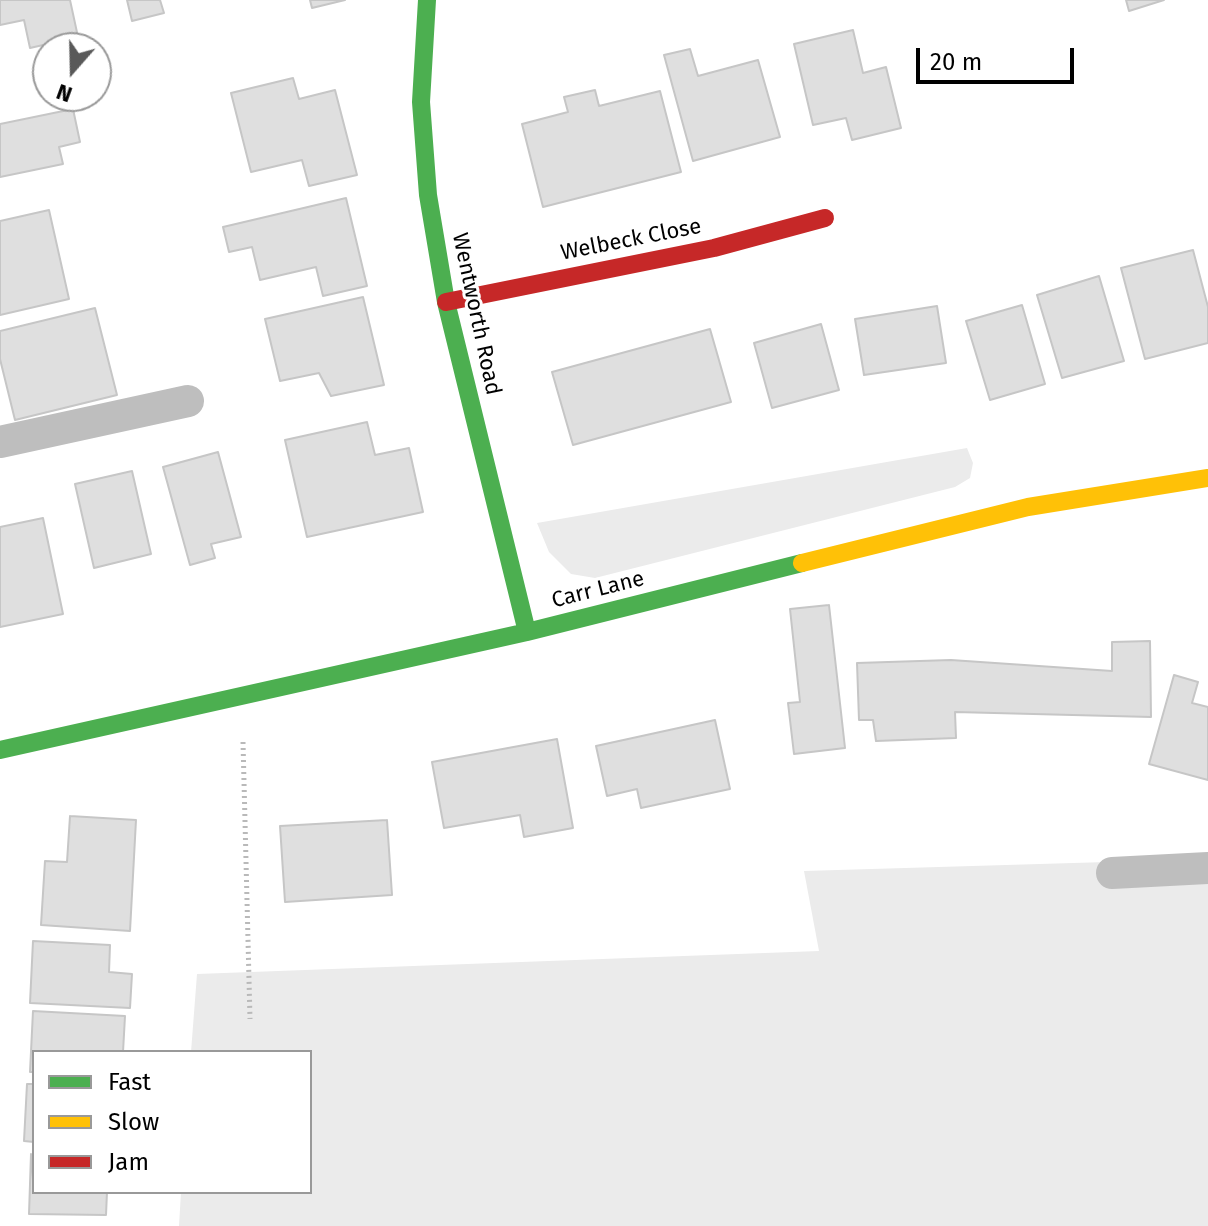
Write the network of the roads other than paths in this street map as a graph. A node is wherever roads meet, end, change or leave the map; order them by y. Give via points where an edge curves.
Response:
1 (427, 0) edge
2 (825, 218) dead end
3 (446, 302) junction
4 (188, 401) dead end
5 (0, 442) edge
6 (1208, 478) edge
7 (527, 632) junction
8 (0, 750) edge
9 (1208, 868) edge
10 (1112, 873) dead end

1 - 3 main road, Wentworth Road via 421,102 428,195
2 - 3 main road, Welbeck Close via 714,248
3 - 7 main road, Wentworth Road
4 - 5 lane
6 - 7 main road, Carr Lane via 1028,507
7 - 8 main road, Carr Lane
9 - 10 lane

